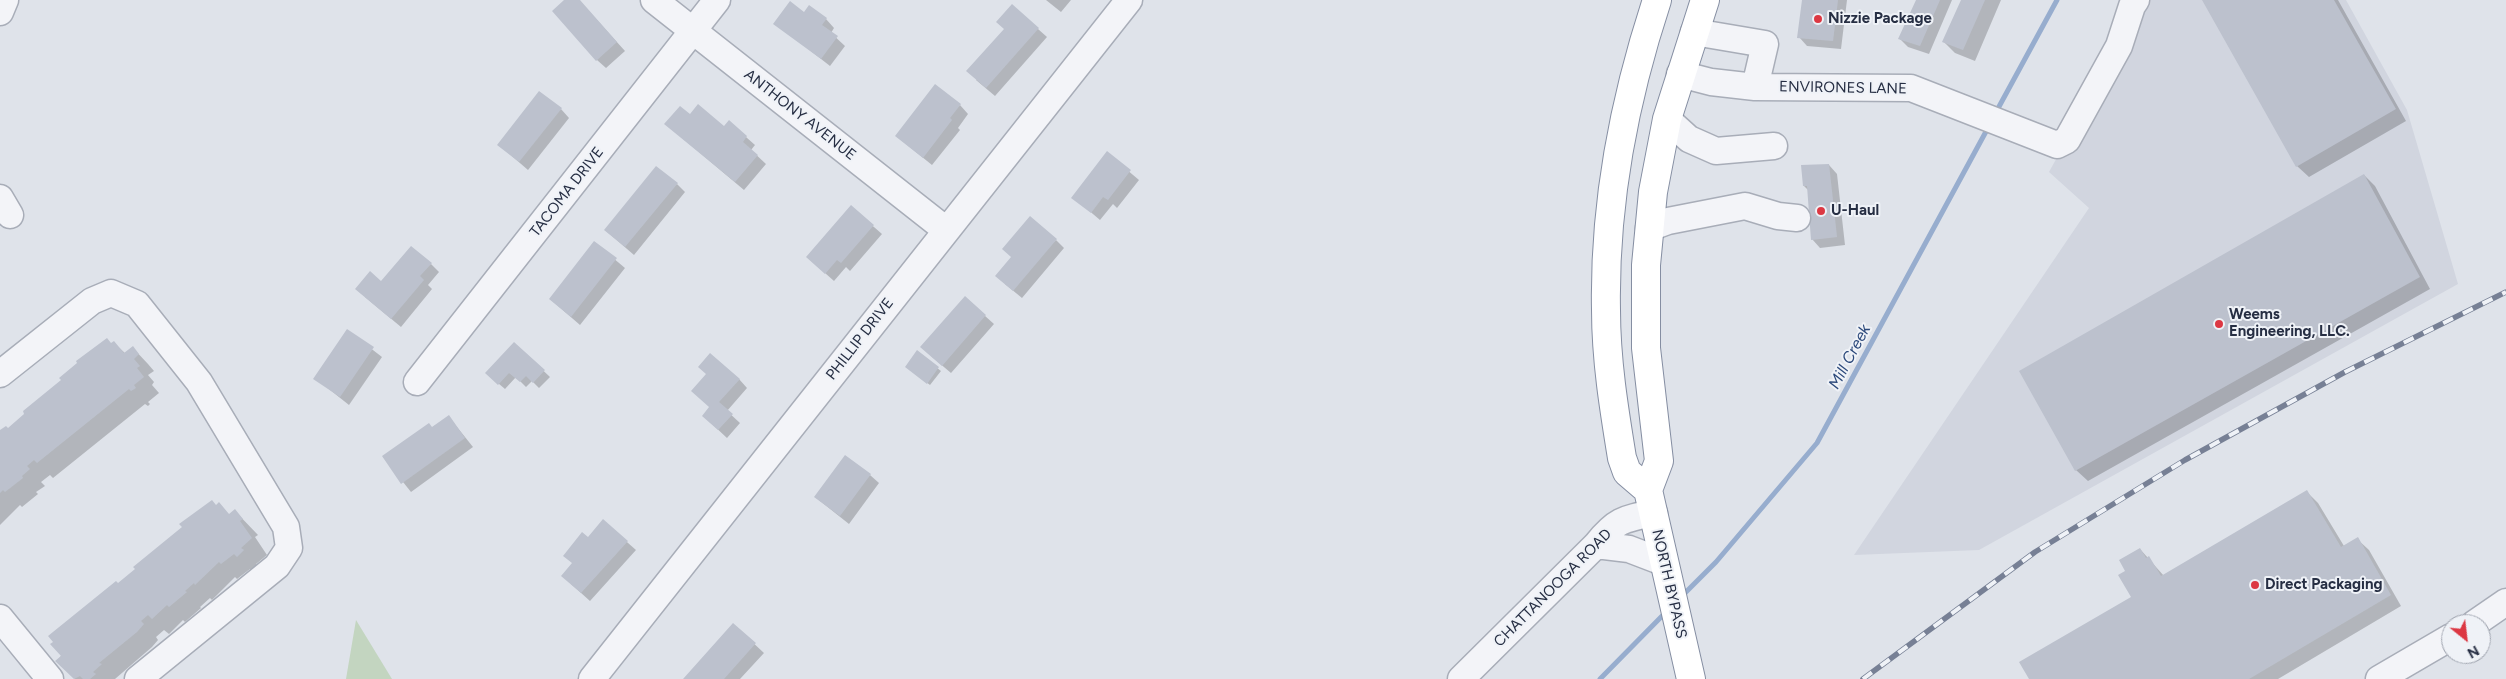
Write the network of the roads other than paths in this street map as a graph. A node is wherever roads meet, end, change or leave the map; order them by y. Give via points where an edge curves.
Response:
1 (5, 0) edge
2 (654, 0) edge
3 (717, 0) edge
4 (1129, 0) edge
5 (1657, 0) edge
6 (1705, 0) edge
7 (2136, 0) edge
8 (0, 12) edge
9 (693, 32) junction
10 (1694, 32) junction
11 (1680, 74) junction
12 (1755, 87) junction
13 (1667, 119) junction
14 (1774, 146) dead end
15 (1797, 218) dead end
16 (1649, 228) junction
17 (946, 230) junction
18 (0, 374) edge
19 (417, 382) dead end
20 (1651, 501) junction
21 (1596, 545) junction
22 (1663, 562) junction
23 (2506, 602) edge
24 (2489, 614) edge
25 (0, 618) edge
26 (2441, 644) edge
27 (50, 679) edge
28 (138, 679) edge
29 (592, 679) edge
30 (1461, 679) edge
31 (1691, 679) edge
32 (2379, 679) edge

1 - 8 street
2 - 9 street, ANTHONY AVENUE
3 - 9 street, TACOMA DRIVE
4 - 17 street, PHILLIP DRIVE
5 - 20 highway via 1624,122 1614,184 1606,280 1609,367 1622,458 1627,472
6 - 10 highway
7 - 12 street, ENVIRONES LANE via 2119,46 2067,140 2058,145 1911,88
9 - 17 street, ANTHONY AVENUE
9 - 19 street, TACOMA DRIVE
10 - 11 highway
10 - 12 street via 1765,44
11 - 12 street, ENVIRONES LANE via 1711,82
11 - 13 highway
13 - 14 street via 1689,139 1716,152
13 - 16 highway
15 - 16 street via 1745,206 1668,221
16 - 20 highway via 1646,348 1659,461
17 - 29 street, PHILLIP DRIVE
18 - 28 street via 92,301 111,293 137,304 199,382 286,526 289,548 277,566
20 - 21 street, CHATTANOOGA ROAD via 1608,530
20 - 22 highway, NORTH BYPASS
21 - 22 street via 1629,549
21 - 30 street, CHATTANOOGA ROAD
22 - 31 highway, NORTH BYPASS
23 - 24 street
25 - 27 street
26 - 32 street

